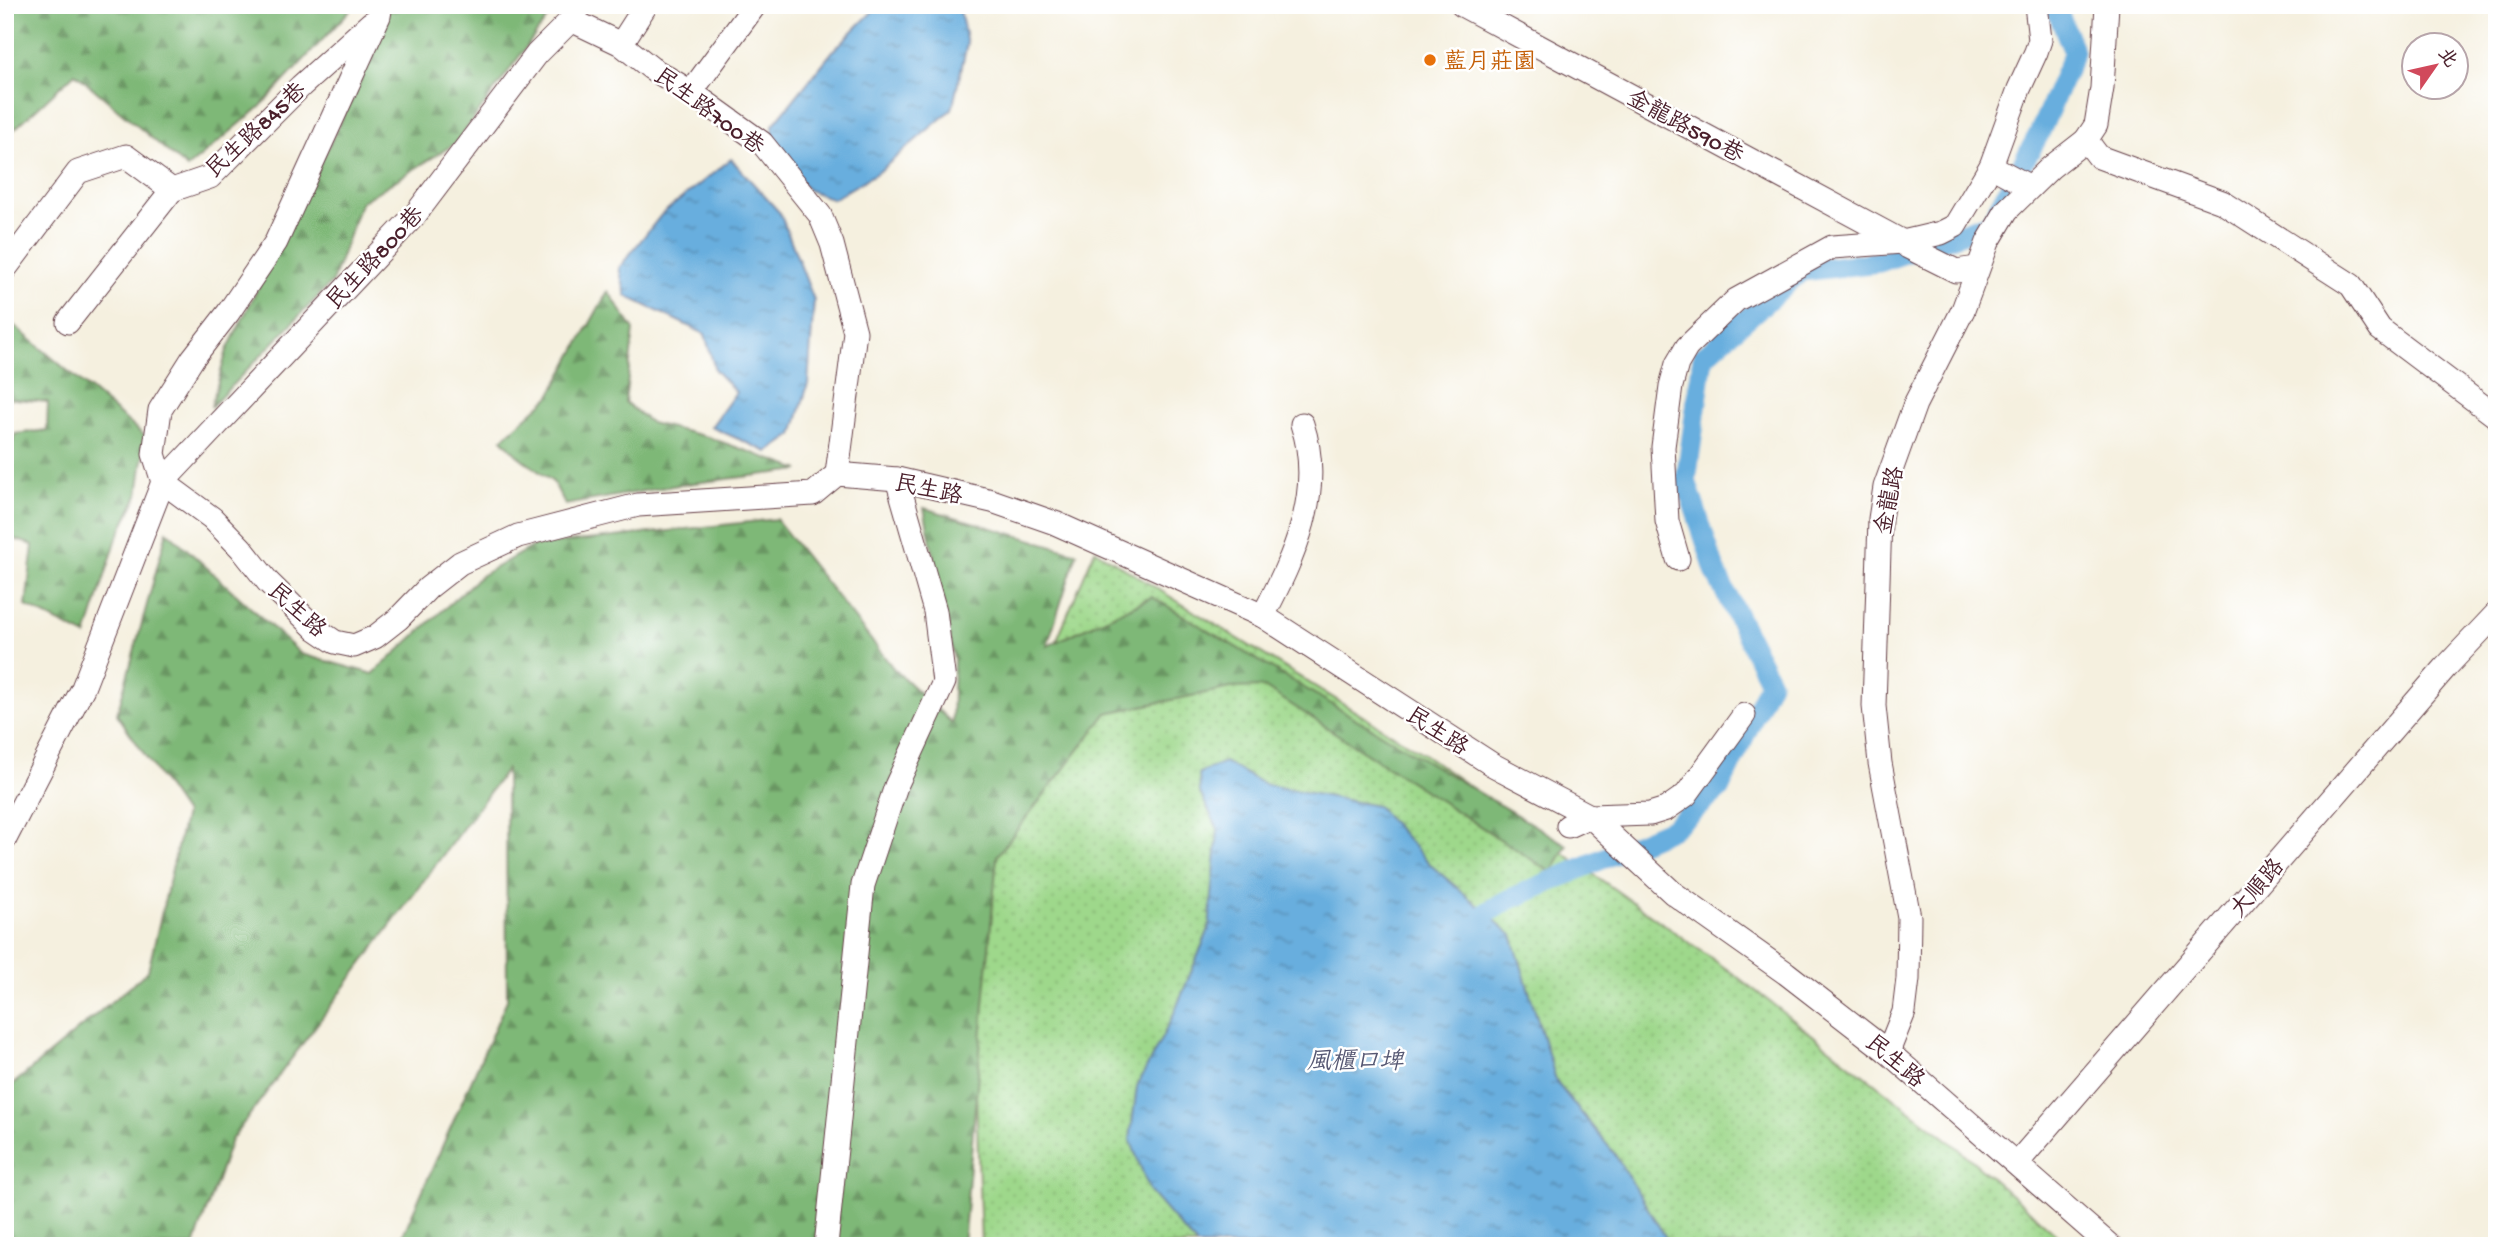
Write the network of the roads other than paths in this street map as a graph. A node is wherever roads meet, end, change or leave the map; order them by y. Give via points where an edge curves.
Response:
1 (646, 5) edge
2 (755, 5) edge
3 (1462, 5) edge
4 (2036, 5) edge
5 (2107, 5) edge
6 (380, 11) edge
7 (575, 13) edge
8 (621, 44) junction
9 (691, 92) junction
10 (2086, 140) junction
11 (1992, 167) junction
12 (2030, 187) junction
13 (172, 190) junction
14 (1906, 244) junction
15 (1977, 268) junction
16 (5, 270) edge
17 (68, 322) dead end
18 (2497, 417) edge
19 (1302, 424) dead end
20 (836, 474) junction
21 (897, 480) junction
22 (163, 482) junction
23 (1678, 559) dead end
24 (2497, 613) edge
25 (1263, 616) junction
26 (1744, 715) dead end
27 (1590, 816) junction
28 (1568, 826) dead end
29 (5, 839) edge
30 (1888, 1052) junction
31 (2017, 1163) junction
32 (826, 1246) edge
33 (2110, 1246) edge

1 - 8 street
2 - 9 street
3 - 14 street, 金龍路590巷
4 - 11 street via 2040,40
5 - 10 street via 2102,88 2096,125
6 - 13 street, 民生路845巷 via 210,177
6 - 22 street via 276,242 160,410 155,454
7 - 8 street, 民生路700巷
7 - 22 street, 民生路800巷 via 537,54 415,215
8 - 9 street, 民生路700巷
9 - 20 street, 民生路700巷 via 762,143 820,215 832,244 855,332
10 - 12 street, 金龍路
10 - 18 street via 2099,157 2222,202 2351,285 2380,329
11 - 12 street
11 - 14 street via 1955,226
12 - 15 street, 金龍路 via 2007,210
13 - 16 street via 126,156 78,172
13 - 17 street
14 - 15 street, 金龍路590巷 via 1956,271
14 - 23 street via 1832,247 1817,254 1736,300 1687,347 1671,386 1663,447 1667,521
15 - 30 street, 金龍路 via 1963,310 1915,404 1885,487 1880,519 1874,706 1909,916 1904,1012
19 - 25 street via 1310,447 1310,494 1289,566
20 - 21 street, 民生路
20 - 22 street, 民生路 via 813,494 638,505 518,536 460,563 398,619 354,646 335,642 316,629 212,518
21 - 25 street, 民生路 via 992,501 1055,523
21 - 32 street via 935,611 944,682 896,786 863,885
22 - 29 street via 83,688
24 - 31 street, 大順路
25 - 27 street, 民生路 via 1493,765
26 - 27 street via 1686,795 1666,809 1650,814
27 - 28 street
27 - 30 street, 民生路 via 1673,893
30 - 31 street, 民生路
31 - 33 street, 民生路

